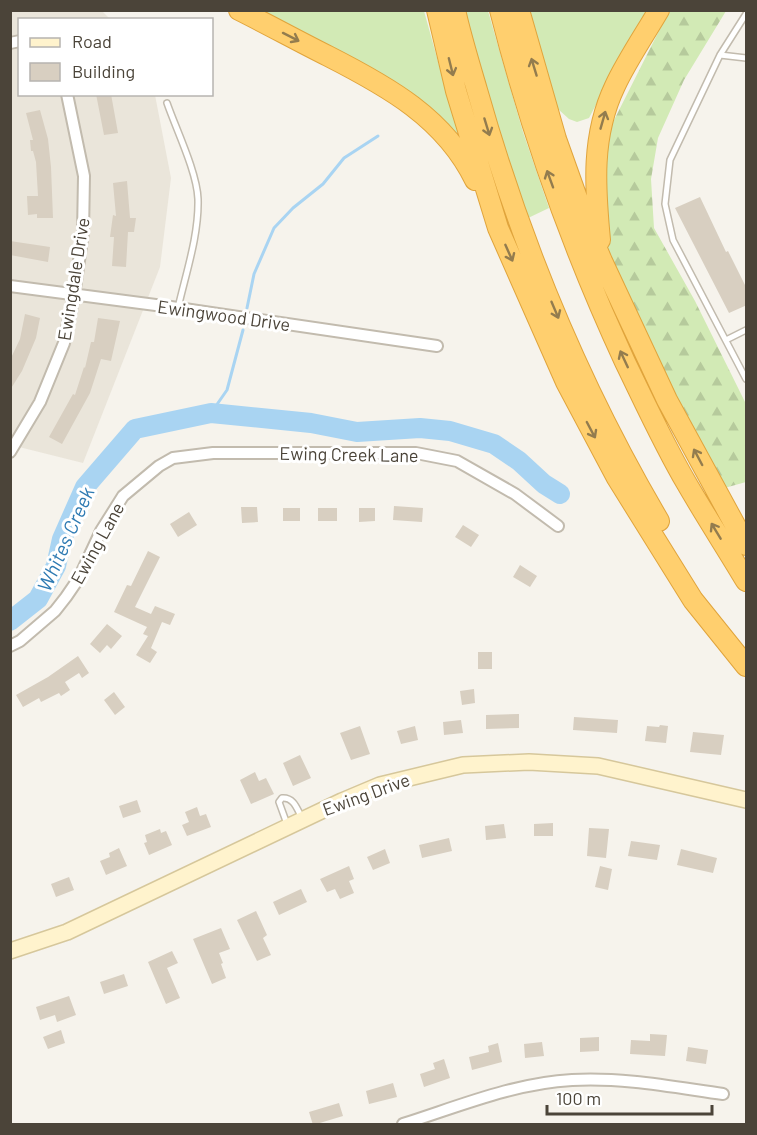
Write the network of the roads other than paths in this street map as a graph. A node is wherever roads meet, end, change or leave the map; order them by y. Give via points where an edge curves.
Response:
1 (238, 10) edge
2 (436, 10) edge
3 (454, 10) edge
4 (500, 10) edge
5 (519, 10) edge
6 (659, 10) edge
7 (747, 14) edge
8 (720, 54) junction
9 (747, 58) edge
10 (67, 96) edge
11 (167, 103) dead end
12 (498, 228) junction
13 (602, 261) junction
14 (10, 286) edge
15 (74, 295) junction
16 (178, 308) junction
17 (747, 330) edge
18 (726, 340) junction
19 (437, 346) dead end
20 (747, 379) edge
21 (10, 452) edge
22 (159, 466) joint
23 (558, 526) dead end
24 (747, 545) edge
25 (747, 581) edge
26 (10, 646) edge
27 (747, 661) edge
28 (747, 666) edge
29 (747, 800) edge
30 (302, 819) junction
31 (287, 826) junction
32 (10, 951) edge
33 (723, 1094) dead end
34 (403, 1125) edge

1 -> 12 highway via 363,74 414,106 449,139 470,169
2 -> 12 highway
3 -> 27 highway via 502,175 590,390 646,499
25 -> 4 highway via 686,483 603,313 546,168
13 -> 5 highway via 556,139
13 -> 6 highway via 595,196 597,142 615,85
7 - 8 lane
8 - 9 lane
8 - 18 lane via 670,160 665,204 673,240
10 - 15 street, Ewingdale Drive via 84,176 83,233
11 - 16 lane via 198,197 197,223
12 -> 28 highway via 566,382 617,478 693,600
24 -> 13 highway via 667,400
14 - 15 street, Ewingwood Drive
15 - 16 street, Ewingwood Drive
15 - 21 street, Ewingdale Drive via 64,343 40,402
16 - 19 street, Ewingwood Drive
17 - 18 lane
18 - 20 lane
22 - 23 street, Ewing Creek Lane via 173,458 213,453 416,453 457,461 515,494
22 - 26 street, Ewing Lane via 123,496 79,578 56,611
29 - 30 street, Ewing Drive via 598,766 518,762 463,765 380,785
30 - 31 street, Ewing Drive
30 - 31 lane via 293,802 282,798 279,807
31 - 32 street, Ewing Drive via 67,932
33 - 34 street via 622,1080 569,1080 497,1094

